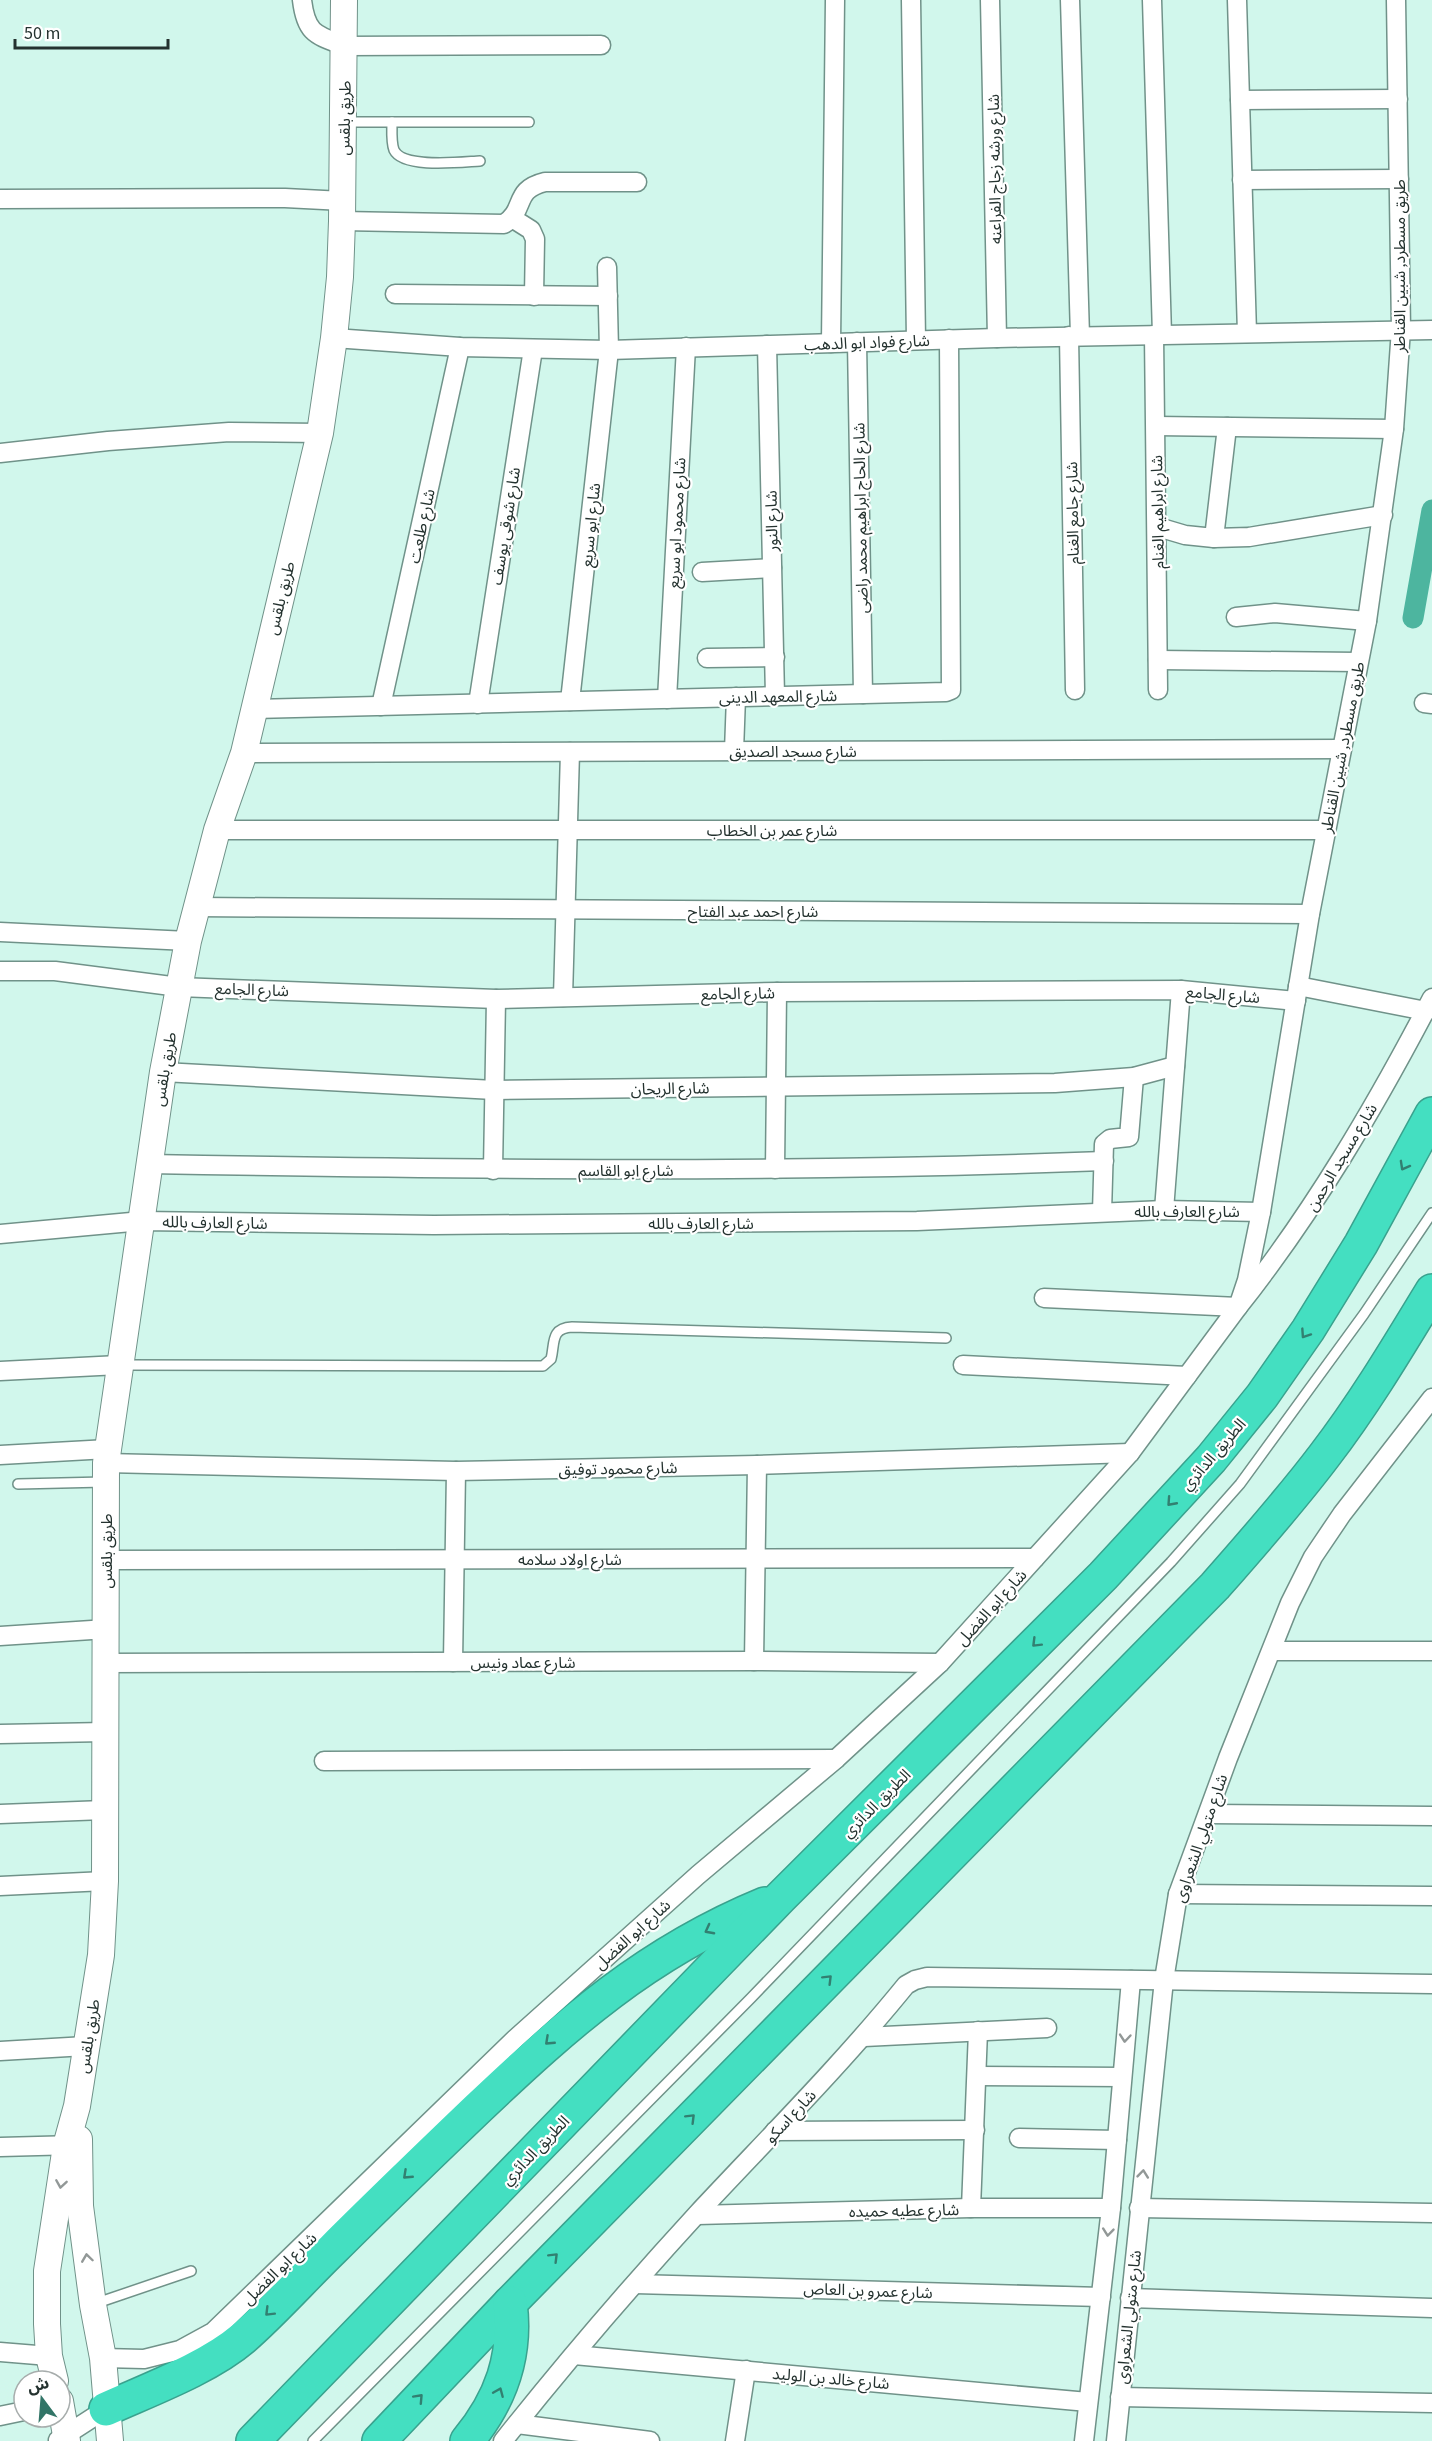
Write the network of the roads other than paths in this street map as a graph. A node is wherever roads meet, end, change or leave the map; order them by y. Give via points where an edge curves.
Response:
1 (302, 0) edge
2 (344, 0) edge
3 (834, 0) edge
4 (911, 0) edge
5 (990, 0) edge
6 (1070, 0) edge
7 (1152, 0) edge
8 (1237, 0) edge
9 (1396, 0) edge
10 (601, 45) dead end
11 (345, 46) junction
12 (1398, 99) junction
13 (1240, 100) junction
14 (344, 122) junction
15 (392, 122) junction
16 (529, 122) dead end
17 (480, 161) dead end
18 (1399, 179) junction
19 (1242, 180) junction
20 (637, 182) dead end
21 (0, 199) edge
22 (343, 211) junction
23 (512, 218) junction
24 (607, 267) dead end
25 (395, 294) dead end
26 (534, 296) junction
27 (608, 296) junction
28 (1401, 329) junction
29 (1432, 330) edge
30 (1247, 333) junction
31 (1158, 335) junction
32 (1075, 336) junction
33 (334, 338) junction
34 (997, 338) junction
35 (949, 339) junction
36 (916, 340) junction
37 (857, 342) junction
38 (831, 343) junction
39 (767, 345) junction
40 (460, 347) junction
41 (686, 347) junction
42 (533, 349) junction
43 (609, 350) junction
44 (1156, 426) junction
45 (1227, 427) junction
46 (1394, 429) junction
47 (320, 433) junction
48 (0, 453) edge
49 (1383, 515) junction
50 (1158, 527) junction
51 (1214, 538) junction
52 (772, 568) junction
53 (702, 572) dead end
54 (1236, 617) dead end
55 (1367, 621) junction
56 (775, 657) junction
57 (707, 658) dead end
58 (1158, 660) junction
59 (1358, 662) junction
60 (1075, 690) dead end
61 (1158, 690) dead end
62 (863, 694) junction
63 (775, 696) junction
64 (736, 697) junction
65 (667, 699) junction
66 (570, 701) junction
67 (478, 704) junction
68 (381, 706) junction
69 (253, 709) junction
70 (1341, 749) junction
71 (734, 751) junction
72 (570, 752) junction
73 (244, 753) junction
74 (217, 830) junction
75 (567, 830) junction
76 (1326, 830) junction
77 (196, 907) junction
78 (565, 910) junction
79 (1310, 914) junction
80 (0, 932) edge
81 (188, 941) junction
82 (0, 971) edge
83 (179, 987) junction
84 (1181, 990) junction
85 (777, 992) junction
86 (1297, 994) junction
87 (563, 997) junction
88 (496, 999) junction
89 (1429, 1005) edge
90 (1175, 1066) junction
91 (163, 1072) junction
92 (1134, 1077) junction
93 (777, 1087) junction
94 (494, 1090) junction
95 (1432, 1114) edge
96 (1104, 1161) junction
97 (149, 1164) junction
98 (775, 1169) junction
99 (493, 1170) junction
100 (1164, 1210) junction
101 (1102, 1212) junction
102 (1261, 1212) junction
103 (1432, 1213) edge
104 (142, 1221) junction
105 (0, 1234) edge
106 (1432, 1291) edge
107 (1044, 1298) dead end
108 (1238, 1307) junction
109 (946, 1338) dead end
110 (119, 1365) junction
111 (963, 1365) dead end
112 (0, 1371) edge
113 (1187, 1376) junction
114 (1432, 1398) edge
115 (1130, 1453) junction
116 (0, 1455) edge
117 (107, 1465) junction
118 (757, 1465) junction
119 (456, 1471) junction
120 (18, 1485) dead end
121 (756, 1558) junction
122 (1035, 1558) junction
123 (455, 1559) junction
124 (105, 1560) junction
125 (107, 1629) junction
126 (0, 1636) edge
127 (1272, 1651) junction
128 (1432, 1651) edge
129 (754, 1661) junction
130 (453, 1662) junction
131 (106, 1663) junction
132 (940, 1664) junction
133 (105, 1732) junction
134 (0, 1734) edge
135 (836, 1759) junction
136 (324, 1761) dead end
137 (104, 1810) junction
138 (0, 1814) edge
139 (1208, 1814) junction
140 (1432, 1816) edge
141 (105, 1881) junction
142 (0, 1886) edge
143 (1179, 1894) junction
144 (1432, 1896) edge
145 (781, 1897) junction
146 (1131, 1980) junction
147 (1164, 1980) junction
148 (1432, 1984) edge
149 (1047, 2028) dead end
150 (978, 2031) junction
151 (864, 2037) junction
152 (86, 2046) junction
153 (0, 2051) edge
154 (977, 2076) junction
155 (1122, 2077) junction
156 (975, 2130) junction
157 (775, 2131) junction
158 (1019, 2138) dead end
159 (1117, 2140) junction
160 (73, 2145) junction
161 (0, 2147) edge
162 (971, 2208) junction
163 (1111, 2208) junction
164 (1139, 2208) junction
165 (1432, 2212) edge
166 (697, 2215) junction
167 (191, 2271) dead end
168 (635, 2284) junction
169 (1101, 2297) junction
170 (1130, 2298) junction
171 (510, 2303) junction
172 (93, 2305) junction
173 (1432, 2308) edge
174 (0, 2352) edge
175 (574, 2355) junction
176 (49, 2356) junction
177 (103, 2358) junction
178 (52, 2369) edge
179 (746, 2370) junction
180 (1120, 2397) junction
181 (1088, 2402) junction
182 (1432, 2403) edge
183 (517, 2424) junction
184 (108, 2425) edge
185 (257, 2437) edge
186 (63, 2439) edge
187 (313, 2441) edge
188 (379, 2441) edge
189 (467, 2441) edge
190 (503, 2441) edge
191 (650, 2441) edge
192 (735, 2441) edge
193 (1084, 2441) edge
194 (1116, 2441) edge

1 - 11 street via 309,26 316,35
2 - 11 main road, طريق بلقس
3 - 38 street
4 - 36 street
5 - 34 street, شارع ورشه زجاج الفراعنه
6 - 32 street, شارع جامع الغنام
7 - 31 street, شارع ابراهيم الغنام
8 - 13 street
9 - 12 street, طريق مسطرد, شبين القناطر
10 - 11 street
11 - 14 main road, طريق بلقس
12 - 13 street
12 - 18 street, طريق مسطرد, شبين القناطر
13 - 19 street
14 - 15 lane
14 - 22 main road, طريق بلقس
15 - 16 lane
15 - 17 lane via 394,149 402,158 415,162
18 - 19 street
18 - 28 street, طريق مسطرد, شبين القناطر
19 - 30 street
20 - 23 street via 533,185 523,193
21 - 22 street via 285,198
22 - 23 street via 504,224
22 - 33 main road, طريق بلقس
23 - 26 street via 531,230 535,239
24 - 27 street, شارع ابو سريع
25 - 26 street
26 - 27 street
27 - 43 street, شارع ابو سريع
28 - 29 street, شارع فواد ابو الدهب
28 - 30 street, شارع فواد ابو الدهب
28 - 46 street, طريق مسطرد, شبين القناطر
30 - 31 street, شارع فواد ابو الدهب
31 - 32 street, شارع فواد ابو الدهب
31 - 44 street, شارع ابراهيم الغنام
32 - 34 street, شارع فواد ابو الدهب
32 - 60 street, شارع جامع الغنام
33 - 40 street, شارع فواد ابو الدهب
33 - 47 main road, طريق بلقس
34 - 35 street, شارع فواد ابو الدهب
35 - 36 street, شارع فواد ابو الدهب
35 - 62 street, شارع المعهد الدينى via 951,690
36 - 37 street, شارع فواد ابو الدهب
37 - 38 street, شارع فواد ابو الدهب
37 - 62 street, شارع الحاج ابراهيم محمد راضى
38 - 39 street, شارع فواد ابو الدهب
39 - 41 street, شارع فواد ابو الدهب
39 - 52 street, شارع النور
40 - 42 street, شارع فواد ابو الدهب
40 - 68 street, شارع طلعت
41 - 43 street, شارع فواد ابو الدهب
41 - 65 street, شارع محمود ابو سريع
42 - 43 street, شارع فواد ابو الدهب
42 - 67 street, شارع شوقى يوسف
43 - 66 street, شارع ابو سريع
44 - 45 street
44 - 50 street, شارع ابراهيم الغنام
45 - 46 street
45 - 51 street
46 - 49 street, طريق مسطرد, شبين القناطر
47 - 48 street via 217,433
47 - 69 main road, طريق بلقس
49 - 51 street via 1249,537
49 - 55 street, طريق مسطرد, شبين القناطر
50 - 51 street
50 - 58 street, شارع ابراهيم الغنام
52 - 53 street
52 - 56 street, شارع النور
54 - 55 street via 1275,613
55 - 59 street, طريق مسطرد, شبين القناطر
56 - 57 street
56 - 63 street, شارع النور
58 - 59 street
58 - 61 street, شارع ابراهيم الغنام
59 - 70 street, طريق مسطرد, شبين القناطر
62 - 63 street, شارع المعهد الدينى
63 - 64 street, شارع المعهد الدينى
64 - 65 street, شارع المعهد الدينى
64 - 71 street
65 - 66 street, شارع المعهد الدينى
66 - 67 street, شارع المعهد الدينى
67 - 68 street, شارع المعهد الدينى
68 - 69 street, شارع المعهد الدينى
69 - 73 main road, طريق بلقس
70 - 71 street, شارع مسجد الصديق
70 - 76 street, طريق مسطرد, شبين القناطر
71 - 72 street, شارع مسجد الصديق
72 - 73 street, شارع مسجد الصديق
72 - 75 street
73 - 74 main road, طريق بلقس
74 - 75 street, شارع عمر بن الخطاب
74 - 77 main road, طريق بلقس
75 - 76 street, شارع عمر بن الخطاب
75 - 78 street
76 - 79 street, طريق مسطرد, شبين القناطر
77 - 78 street, شارع احمد عبد الفتاح
77 - 81 main road, طريق بلقس
78 - 79 street, شارع احمد عبد الفتاح
78 - 87 street
79 - 86 street, طريق مسطرد, شبين القناطر
80 - 81 street
81 - 83 main road, طريق بلقس
82 - 83 street, شارع الجامع via 55,971
83 - 88 street, شارع الجامع
83 - 91 main road, طريق بلقس
84 - 85 street, شارع الجامع
84 - 86 street, شارع الجامع
84 - 90 street
85 - 87 street, شارع الجامع
85 - 93 street
86 - 89 street, شارع الجامع
86 - 102 street, طريق مسطرد, شبين القناطر
87 - 88 street, شارع الجامع
88 - 94 street
89 - 108 street, شارع مسجد الرحمن via 1316,1201
90 - 92 street, شارع الريحان
90 - 100 street
91 - 94 street, شارع الريحان
91 - 97 main road, طريق بلقس
92 - 93 street, شارع الريحان via 1055,1083
92 - 96 street via 1129,1137 1106,1141
93 - 94 street, شارع الريحان
93 - 98 street
94 - 99 street
95 -> 145 highway, الطريق الدائري via 1361,1244 1308,1330 1211,1459 1103,1576
96 - 98 street, شارع ابو القاسم
96 - 101 street
97 - 99 street, شارع ابو القاسم
97 - 104 main road, طريق بلقس
98 - 99 street, شارع ابو القاسم
100 - 101 street, شارع العارف بالله
100 - 102 street, شارع العارف بالله
101 - 104 street, شارع العارف بالله via 917,1221 434,1225
102 - 108 street, طريق مسطرد, شبين القناطر
103 - 187 lane via 1247,1475 1171,1562 751,1998
104 - 105 street, شارع العارف بالله
104 - 110 main road, طريق بلقس
171 -> 106 highway via 1215,1586 1324,1456
107 - 108 street
108 - 113 street, طريق مسطرد, شبين القناطر
109 - 110 lane via 566,1327 556,1333 551,1359 543,1366
110 - 112 street
110 - 117 main road, طريق بلقس
111 - 113 street
113 - 115 street, طريق مسطرد, شبين القناطر
114 - 127 street, شارع متولي الشعراوى via 1313,1557
115 - 118 street, شارع محمود توفيق
115 - 122 street, شارع ابو الفضل
116 - 117 street, شارع محمود توفيق
117 - 119 street, شارع محمود توفيق
117 - 120 lane
117 - 124 main road, طريق بلقس
118 - 119 street, شارع محمود توفيق
118 - 121 street
119 - 123 street
121 - 122 street, شارع اولاد سلامه
121 - 123 street, شارع اولاد سلامه
121 - 129 street
122 - 132 street, شارع ابو الفضل
123 - 124 street, شارع اولاد سلامه
123 - 130 street
124 - 125 main road, طريق بلقس
125 - 126 street
125 - 131 main road, طريق بلقس
127 - 128 street
127 - 139 street, شارع متولي الشعراوى
129 - 130 street, شارع عماد ونيس
129 - 132 street, شارع عماد ونيس
130 - 131 street, شارع عماد ونيس
131 - 133 main road, طريق بلقس
132 - 135 street, شارع ابو الفضل
133 - 134 street
133 - 137 main road, طريق بلقس
135 - 136 street
135 - 177 street, شارع ابو الفضل via 698,1875 515,2039 213,2332 180,2350 144,2359
137 - 138 street
137 - 141 main road, طريق بلقس
139 - 140 street
139 - 143 street, شارع متولي الشعراوى
141 - 142 street
141 - 152 main road, طريق بلقس via 101,1955
143 - 144 street
143 - 147 street, شارع متولي الشعراوى
145 -> 184 highway via 681,1945 589,2007 391,2191 242,2339
145 - 185 highway, الطريق الدائري
146 - 147 street, شارع اسكو
146 - 151 street, شارع اسكو via 927,1977 906,1986
146 -> 155 street, شارع متولي الشعراوى
147 - 148 street, شارع اسكو
164 -> 147 street, شارع متولي الشعراوى
149 - 150 street
150 - 151 street
150 - 154 street
151 - 157 street, شارع اسكو
152 - 153 street
152 - 160 main road, طريق بلقس
154 - 155 street
154 - 156 street
155 - 159 street, شارع متولي الشعراوى
156 - 157 street
156 - 162 street
157 - 166 street, شارع اسكو
158 - 159 street
159 - 163 street, شارع متولي الشعراوى
160 - 161 street
172 -> 160 main road
160 -> 176 main road via 47,2271
162 - 163 street, شارع عطيه حميده
162 - 166 street, شارع عطيه حميده
163 -> 169 street, شارع متولي الشعراوى
164 - 165 street
164 - 170 street, شارع متولي الشعراوى
166 - 168 street, شارع اسكو
167 - 172 lane
168 - 169 street, شارع عمرو بن العاص
168 - 175 street, شارع اسكو
169 - 181 street, شارع متولي الشعراوى
170 - 173 street
170 - 180 street, شارع متولي الشعراوى
188 -> 171 highway
189 -> 171 highway via 495,2402 508,2368 512,2336
172 - 177 main road
174 - 176 street
175 - 179 street, شارع خالد بن الوليد
175 - 183 street, شارع اسكو
176 - 178 main road
177 - 184 main road
179 - 181 street, شارع خالد بن الوليد
179 - 192 street
180 - 182 street
180 - 194 street, شارع متولي الشعراوى
181 - 193 street, شارع متولي الشعراوى
183 - 190 street, شارع اسكو
183 - 191 street
184 - 186 street

